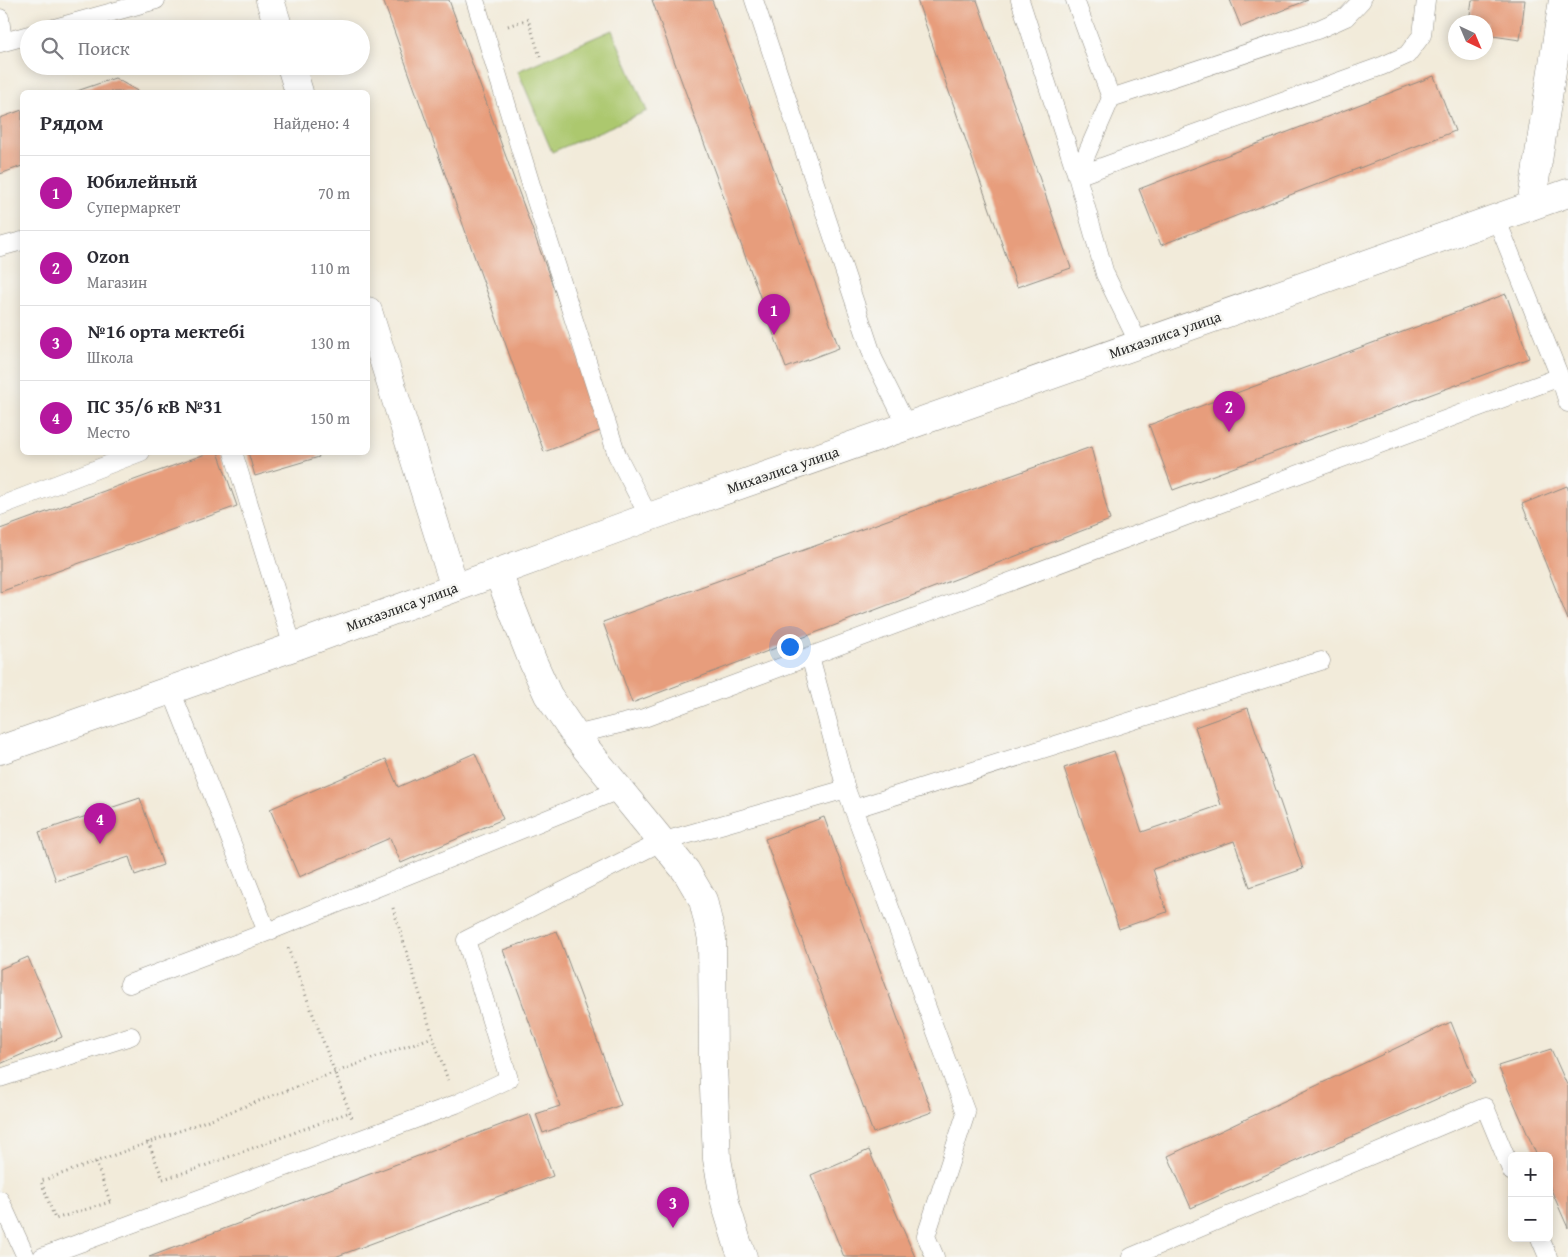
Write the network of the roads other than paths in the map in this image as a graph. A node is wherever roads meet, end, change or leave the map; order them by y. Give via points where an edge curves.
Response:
1 (156, 0) edge
2 (270, 0) edge
3 (475, 0) edge
4 (754, 0) edge
5 (1020, 0) edge
6 (1075, 0) edge
7 (1362, 0) edge
8 (1426, 0) edge
9 (1563, 0) edge
10 (0, 18) edge
11 (84, 20) edge
12 (276, 20) edge
13 (20, 37) edge
14 (2, 42) edge
15 (293, 75) edge
16 (298, 90) edge
17 (1111, 98) junction
18 (1078, 176) junction
19 (1568, 192) edge
20 (1531, 206) junction
21 (1496, 218) junction
22 (20, 242) edge
23 (0, 247) edge
24 (370, 317) edge
25 (1139, 344) junction
26 (1560, 377) junction
27 (1568, 403) edge
28 (907, 426) junction
29 (133, 455) edge
30 (234, 455) edge
31 (0, 506) edge
32 (649, 517) junction
33 (498, 573) junction
34 (455, 588) junction
35 (293, 647) junction
36 (810, 656) junction
37 (1321, 661) dead end
38 (171, 690) junction
39 (575, 735) junction
40 (1, 747) edge
41 (846, 789) junction
42 (619, 790) junction
43 (853, 809) junction
44 (661, 842) junction
45 (274, 929) junction
46 (129, 984) dead end
47 (131, 1036) dead end
48 (0, 1078) edge
49 (1508, 1162) edge
50 (0, 1200) edge
51 (1542, 1242) edge
52 (26, 1257) edge
53 (42, 1257) edge
54 (743, 1257) edge
55 (935, 1257) edge
56 (1131, 1257) edge
57 (1548, 1257) edge

1 - 11 lane
2 - 12 street
3 - 32 lane via 618,455
4 - 28 lane via 874,360
5 - 18 lane
6 - 17 lane
7 - 17 lane via 1346,18 1317,30
8 - 18 lane via 1422,35 1407,55
9 - 20 street
10 - 14 lane
13 - 14 lane
15 - 16 street
17 - 18 lane
18 - 25 lane via 1105,274
19 - 20 street, Михаэлиса улица
20 - 21 street, Михаэлиса улица
21 - 25 street, Михаэлиса улица
21 - 26 lane
22 - 23 lane
24 - 34 street
25 - 28 street, Михаэлиса улица
26 - 27 lane
26 - 36 lane
28 - 32 street, Михаэлиса улица
29 - 31 lane
30 - 35 lane
32 - 33 street, Михаэлиса улица
33 - 34 street, Михаэлиса улица
33 - 39 street via 548,695
34 - 35 street, Михаэлиса улица
35 - 38 street, Михаэлиса улица
36 - 39 lane via 644,718
36 - 41 lane
37 - 43 lane
38 - 40 street, Михаэлиса улица
38 - 45 lane
39 - 42 street
41 - 43 lane
41 - 44 lane
42 - 44 street
42 - 45 lane
43 - 55 lane via 966,1113 926,1236
44 - 53 lane via 466,940 509,1079 456,1104
44 - 54 street via 686,871 703,900 712,939 718,1159 725,1202
45 - 46 lane
47 - 48 lane
49 - 56 lane via 1485,1107
50 - 52 lane
51 - 57 lane

